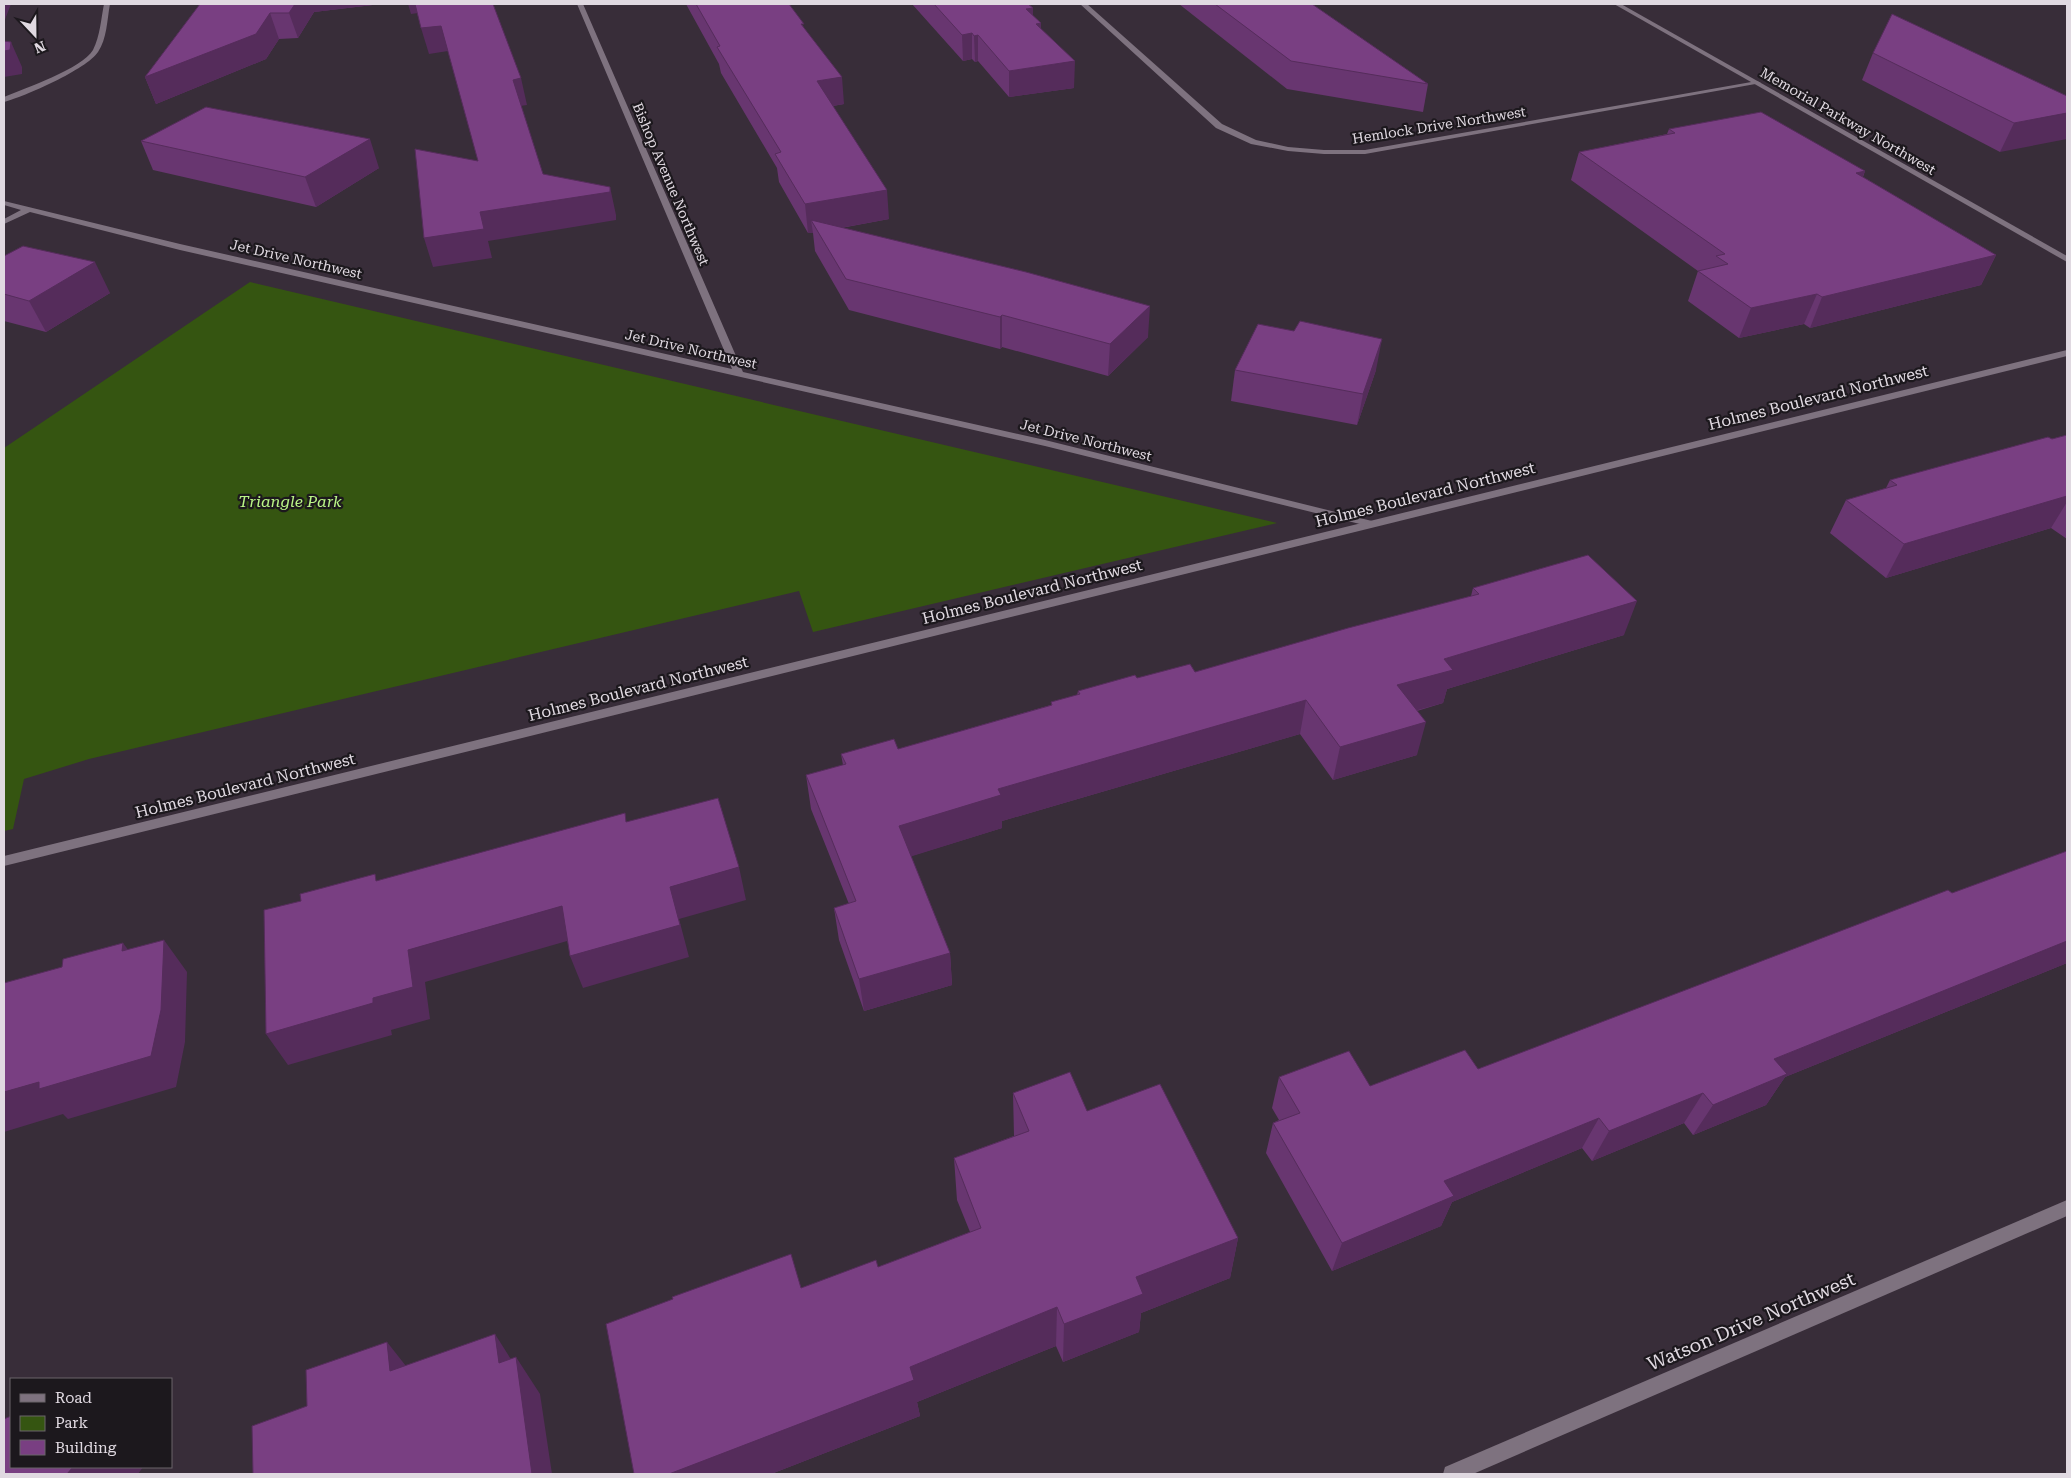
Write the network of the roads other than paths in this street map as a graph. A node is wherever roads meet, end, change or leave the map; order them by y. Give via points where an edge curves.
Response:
1 (107, 4) edge
2 (580, 4) edge
3 (1083, 4) edge
4 (1617, 4) edge
5 (1757, 83) junction
6 (4, 100) edge
7 (4, 203) edge
8 (29, 209) junction
9 (4, 222) edge
10 (2067, 259) edge
11 (2067, 353) edge
12 (739, 374) junction
13 (1372, 524) junction
14 (4, 861) edge
15 (2067, 1208) edge
16 (1452, 1474) edge

1 - 6 street via 100,42 94,54 71,69
2 - 12 street, Bishop Avenue Northwest
3 - 5 street, Hemlock Drive Northwest via 1219,126 1254,142 1288,149 1365,152
4 - 5 street, Memorial Parkway Northwest
5 - 10 street, Memorial Parkway Northwest
7 - 8 street, Jet Drive Northwest
8 - 9 street
8 - 12 street, Jet Drive Northwest
11 - 13 street, Holmes Boulevard Northwest
12 - 13 street, Jet Drive Northwest via 1045,443
13 - 14 street, Holmes Boulevard Northwest
15 - 16 street, Watson Drive Northwest

